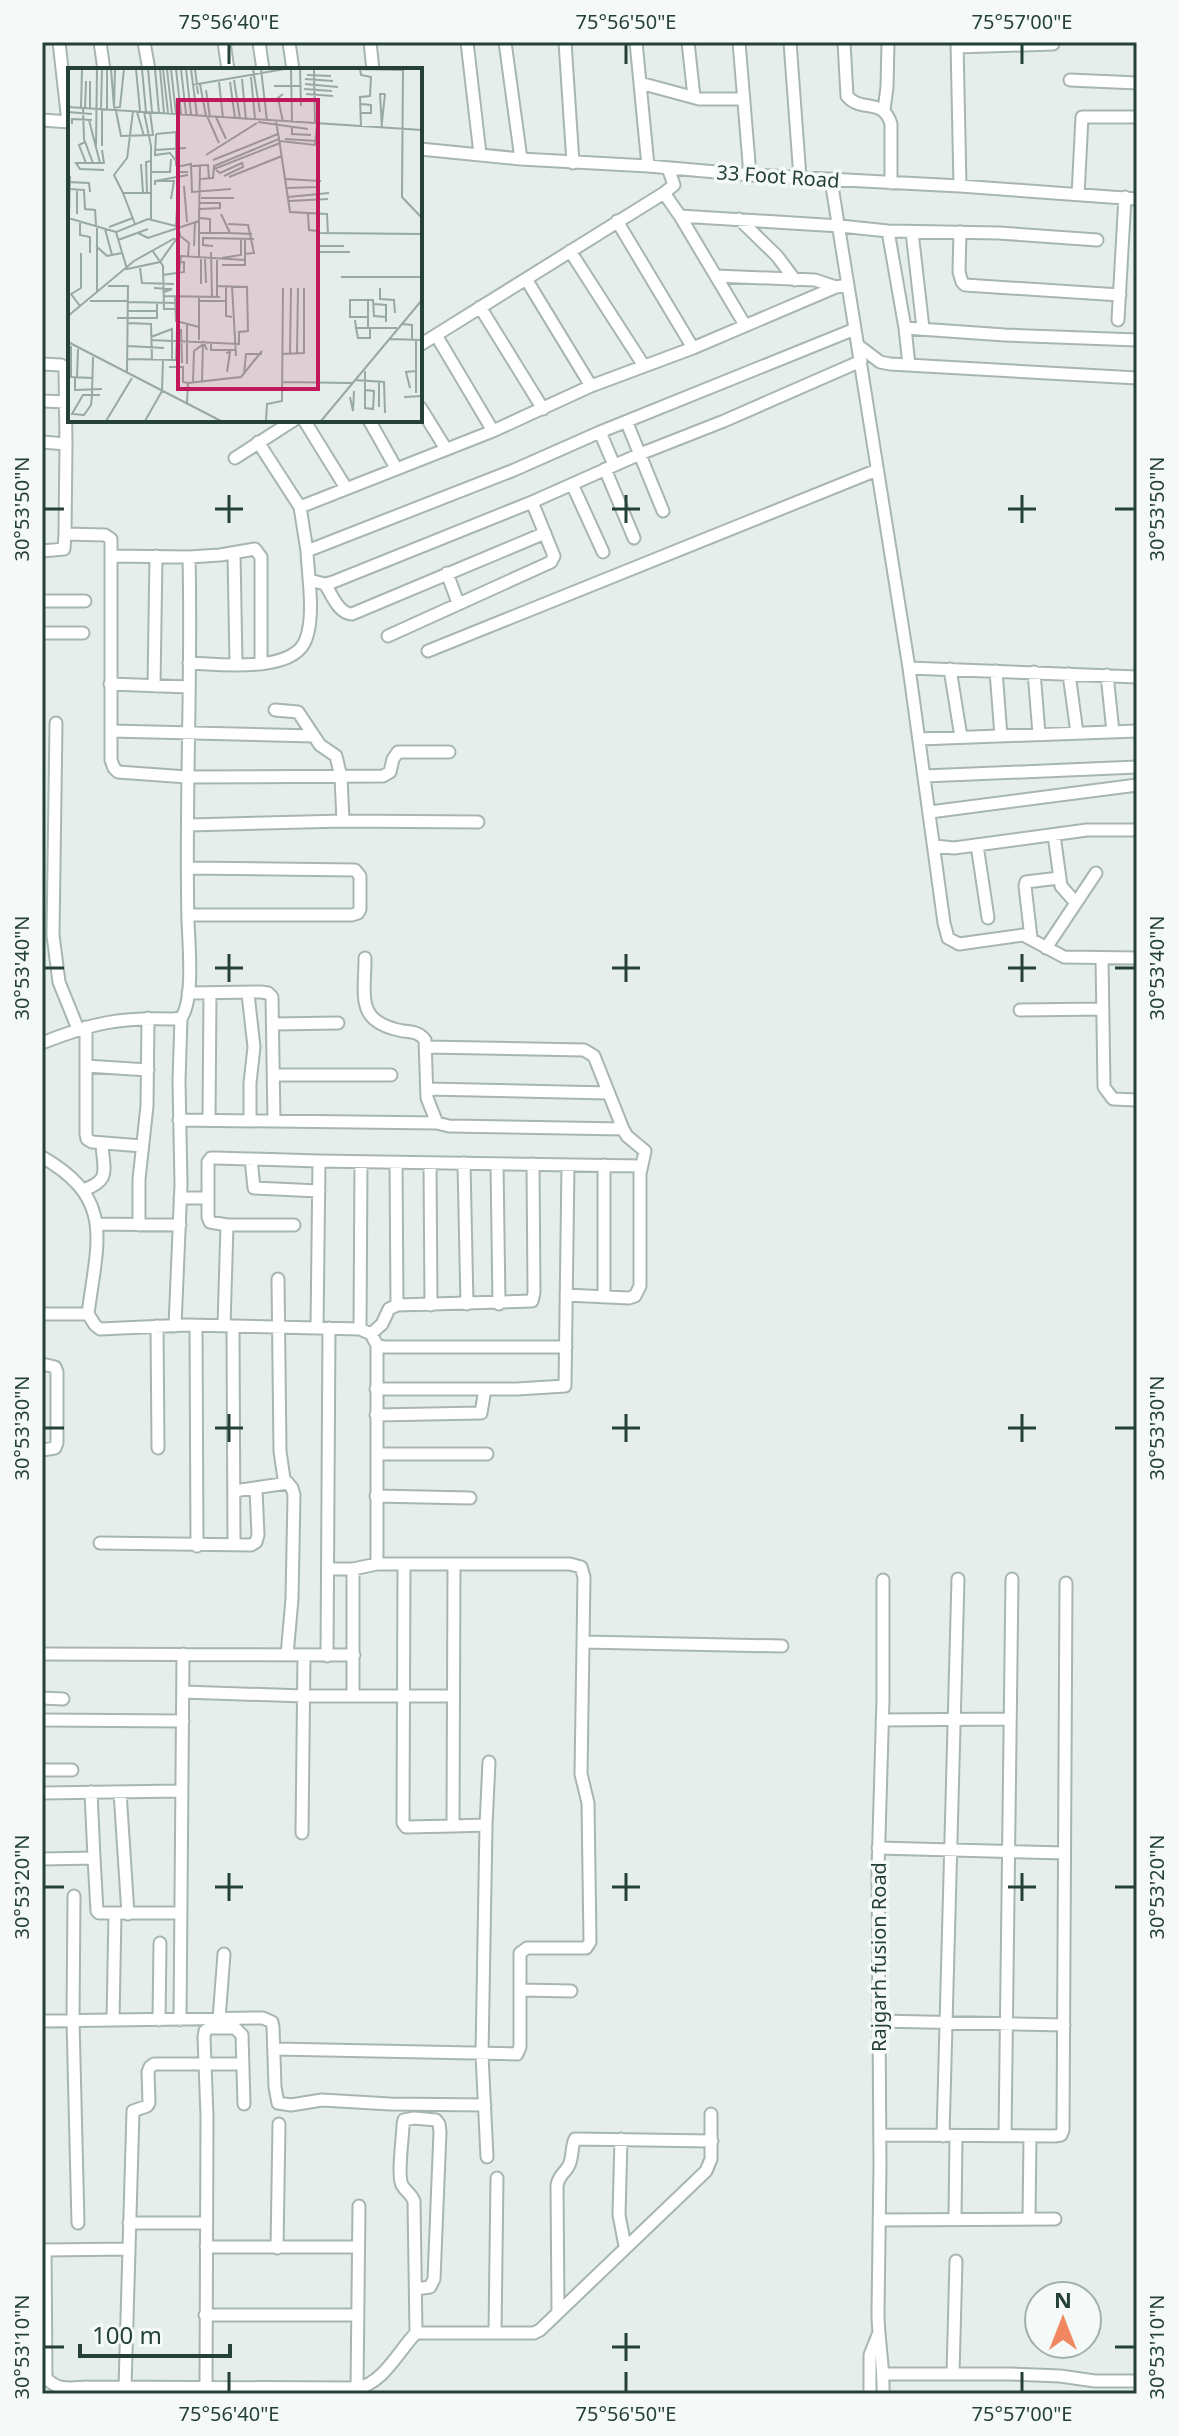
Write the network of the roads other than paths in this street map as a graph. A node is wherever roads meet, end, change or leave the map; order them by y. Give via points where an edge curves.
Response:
1 (59, 42) edge
2 (100, 42) edge
3 (144, 42) edge
4 (224, 42) edge
5 (259, 42) edge
6 (289, 42) edge
7 (370, 42) edge
8 (505, 42) edge
9 (565, 42) edge
10 (636, 42) edge
11 (688, 42) edge
12 (739, 42) edge
13 (790, 42) edge
14 (844, 42) edge
15 (888, 42) edge
16 (469, 43) edge
17 (1035, 43) edge
18 (957, 44) edge
19 (1053, 44) dead end
20 (104, 68) edge
21 (149, 68) edge
22 (228, 68) edge
23 (263, 68) edge
24 (293, 68) edge
25 (373, 68) edge
26 (1070, 80) dead end
27 (640, 83) junction
28 (1137, 83) edge
29 (694, 97) junction
30 (744, 99) junction
31 (884, 110) junction
32 (68, 114) edge
33 (1137, 117) edge
34 (42, 120) edge
35 (68, 122) edge
36 (422, 149) edge
37 (480, 154) junction
38 (521, 159) junction
39 (573, 163) junction
40 (648, 166) junction
41 (668, 168) junction
42 (750, 175) junction
43 (800, 178) junction
44 (831, 180) junction
45 (891, 183) junction
46 (960, 186) junction
47 (664, 193) junction
48 (1078, 195) junction
49 (1131, 198) edge
50 (680, 216) junction
51 (739, 219) junction
52 (617, 221) junction
53 (840, 226) junction
54 (888, 231) junction
55 (912, 232) junction
56 (960, 232) junction
57 (1097, 240) dead end
58 (570, 251) junction
59 (716, 276) junction
60 (526, 279) junction
61 (795, 280) junction
62 (842, 286) junction
63 (1120, 295) junction
64 (480, 307) junction
65 (1118, 320) dead end
66 (745, 325) junction
67 (905, 328) junction
68 (923, 328) junction
69 (855, 329) junction
70 (436, 335) junction
71 (1137, 340) edge
72 (422, 344) edge
73 (859, 346) junction
74 (693, 348) junction
75 (861, 361) junction
76 (42, 364) edge
77 (909, 365) junction
78 (644, 366) junction
79 (1137, 378) edge
80 (591, 386) junction
81 (42, 401) edge
82 (67, 402) junction
83 (543, 409) junction
84 (422, 410) edge
85 (291, 422) edge
86 (305, 422) edge
87 (370, 422) edge
88 (627, 423) junction
89 (493, 431) junction
90 (600, 432) junction
91 (42, 442) edge
92 (258, 442) junction
93 (66, 444) junction
94 (446, 449) junction
95 (640, 454) junction
96 (235, 458) dead end
97 (610, 467) junction
98 (396, 468) junction
99 (877, 470) junction
100 (572, 484) junction
101 (346, 488) junction
102 (532, 502) junction
103 (300, 507) junction
104 (663, 511) dead end
105 (545, 533) junction
106 (65, 534) junction
107 (634, 538) dead end
108 (42, 551) edge
109 (307, 551) junction
110 (603, 552) dead end
111 (234, 553) junction
112 (112, 556) junction
113 (156, 556) junction
114 (189, 557) junction
115 (447, 573) junction
116 (309, 580) junction
117 (325, 584) junction
118 (42, 601) edge
119 (85, 601) dead end
120 (458, 603) junction
121 (42, 633) edge
122 (83, 633) dead end
123 (388, 636) dead end
124 (428, 651) dead end
125 (189, 663) junction
126 (236, 664) junction
127 (261, 664) junction
128 (909, 668) junction
129 (950, 669) junction
130 (996, 671) junction
131 (1034, 672) junction
132 (1069, 674) junction
133 (1107, 675) junction
134 (1137, 677) edge
135 (110, 684) junction
136 (154, 686) junction
137 (189, 687) junction
138 (275, 710) dead end
139 (56, 723) dead end
140 (111, 731) junction
141 (1137, 731) edge
142 (1113, 732) junction
143 (188, 733) junction
144 (1077, 733) junction
145 (1039, 734) junction
146 (313, 736) junction
147 (1001, 736) junction
148 (961, 737) junction
149 (919, 739) junction
150 (449, 752) dead end
151 (1137, 767) edge
152 (925, 776) junction
153 (187, 777) junction
154 (341, 777) junction
155 (1137, 785) edge
156 (930, 812) junction
157 (343, 821) junction
158 (478, 822) dead end
159 (189, 825) junction
160 (1137, 830) edge
161 (1054, 835) junction
162 (977, 845) junction
163 (935, 846) junction
164 (189, 868) junction
165 (1096, 873) dead end
166 (1059, 878) junction
167 (1076, 903) junction
168 (188, 915) junction
169 (988, 918) dead end
170 (1031, 938) junction
171 (1046, 948) junction
172 (365, 958) dead end
173 (1102, 958) junction
174 (1136, 960) edge
175 (188, 993) junction
176 (210, 993) junction
177 (248, 994) junction
178 (1103, 1009) junction
179 (1020, 1010) dead end
180 (148, 1018) junction
181 (181, 1018) junction
182 (338, 1023) dead end
183 (274, 1024) junction
184 (82, 1028) junction
185 (42, 1043) edge
186 (426, 1047) junction
187 (86, 1066) junction
188 (148, 1070) junction
189 (274, 1075) junction
190 (391, 1075) dead end
191 (427, 1089) junction
192 (608, 1093) junction
193 (1137, 1100) edge
194 (179, 1120) junction
195 (209, 1120) junction
196 (250, 1121) junction
197 (274, 1121) junction
198 (437, 1123) junction
199 (623, 1129) junction
200 (102, 1143) junction
201 (142, 1146) junction
202 (42, 1157) edge
203 (251, 1159) junction
204 (319, 1161) junction
205 (361, 1162) junction
206 (396, 1162) junction
207 (430, 1163) junction
208 (464, 1163) junction
209 (497, 1164) junction
210 (533, 1164) junction
211 (568, 1165) junction
212 (604, 1165) junction
213 (641, 1166) junction
214 (83, 1190) junction
215 (319, 1191) junction
216 (180, 1198) junction
217 (208, 1198) junction
218 (98, 1224) junction
219 (139, 1225) junction
220 (180, 1225) junction
221 (227, 1225) junction
222 (294, 1225) dead end
223 (278, 1279) dead end
224 (566, 1295) junction
225 (604, 1297) junction
226 (467, 1304) junction
227 (499, 1304) junction
228 (397, 1305) junction
229 (431, 1305) junction
230 (42, 1314) edge
231 (88, 1314) junction
232 (157, 1326) junction
233 (175, 1326) junction
234 (196, 1326) junction
235 (229, 1326) junction
236 (278, 1327) junction
237 (323, 1328) junction
238 (369, 1336) junction
239 (566, 1347) junction
240 (42, 1364) edge
241 (376, 1389) junction
242 (485, 1389) junction
243 (376, 1415) junction
244 (158, 1448) dead end
245 (42, 1450) edge
246 (377, 1454) junction
247 (487, 1454) dead end
248 (288, 1483) junction
249 (256, 1489) junction
250 (234, 1491) junction
251 (376, 1496) junction
252 (470, 1498) dead end
253 (100, 1543) dead end
254 (234, 1544) junction
255 (197, 1546) junction
256 (377, 1564) junction
257 (454, 1564) junction
258 (404, 1566) junction
259 (328, 1569) junction
260 (353, 1569) junction
261 (958, 1579) dead end
262 (1012, 1579) dead end
263 (883, 1580) dead end
264 (1066, 1583) dead end
265 (583, 1642) junction
266 (782, 1646) dead end
267 (42, 1654) edge
268 (183, 1654) junction
269 (287, 1655) junction
270 (304, 1655) junction
271 (354, 1655) junction
272 (327, 1656) junction
273 (183, 1692) junction
274 (353, 1695) junction
275 (403, 1695) junction
276 (304, 1696) junction
277 (453, 1696) junction
278 (42, 1698) edge
279 (63, 1699) dead end
280 (1009, 1719) junction
281 (42, 1720) edge
282 (882, 1720) junction
283 (953, 1720) junction
284 (183, 1721) junction
285 (489, 1762) dead end
286 (42, 1770) edge
287 (72, 1770) dead end
288 (181, 1791) junction
289 (91, 1792) junction
290 (120, 1792) junction
291 (42, 1793) edge
292 (486, 1825) junction
293 (453, 1826) junction
294 (302, 1833) dead end
295 (878, 1848) junction
296 (949, 1850) junction
297 (1007, 1851) junction
298 (1064, 1853) junction
299 (94, 1858) junction
300 (42, 1859) edge
301 (74, 1896) dead end
302 (181, 1913) junction
303 (121, 1914) junction
304 (160, 1943) dead end
305 (224, 1954) dead end
306 (521, 1990) junction
307 (571, 1991) dead end
308 (219, 2019) junction
309 (73, 2020) junction
310 (113, 2020) junction
311 (159, 2020) junction
312 (180, 2020) junction
313 (42, 2021) edge
314 (879, 2021) junction
315 (945, 2022) junction
316 (1005, 2023) junction
317 (1064, 2025) junction
318 (276, 2049) junction
319 (482, 2055) junction
320 (243, 2064) junction
321 (205, 2065) junction
322 (244, 2104) dead end
323 (485, 2105) junction
324 (711, 2114) dead end
325 (279, 2124) dead end
326 (880, 2135) junction
327 (949, 2136) junction
328 (1005, 2136) junction
329 (1030, 2136) junction
330 (621, 2139) junction
331 (712, 2141) junction
332 (487, 2157) dead end
333 (497, 2178) dead end
334 (359, 2206) dead end
335 (955, 2219) junction
336 (1029, 2219) junction
337 (1055, 2219) dead end
338 (879, 2220) junction
339 (78, 2223) dead end
340 (129, 2223) junction
341 (205, 2223) junction
342 (625, 2246) junction
343 (206, 2247) junction
344 (358, 2247) junction
345 (277, 2248) junction
346 (128, 2249) junction
347 (43, 2250) edge
348 (956, 2261) dead end
349 (416, 2289) junction
350 (558, 2310) junction
351 (205, 2315) junction
352 (358, 2315) junction
353 (416, 2333) junction
354 (495, 2333) junction
355 (878, 2334) junction
356 (883, 2374) junction
357 (953, 2374) junction
358 (1137, 2381) edge
359 (206, 2387) junction
360 (125, 2388) junction
361 (357, 2388) junction
362 (86, 2391) edge
363 (337, 2391) edge
364 (870, 2394) edge
365 (883, 2394) edge

1 - 32 street
2 - 20 street
3 - 21 street
4 - 22 street
5 - 23 street
6 - 24 street
7 - 25 street
8 - 38 street
9 - 39 street
10 - 27 street
11 - 29 street
12 - 30 street
13 - 43 street
14 - 31 street via 847,96 855,104
15 - 31 street
16 - 37 street
17 - 18 street
17 - 19 street
18 - 46 street
26 - 28 street
27 - 29 street
27 - 40 street
29 - 30 street
30 - 42 street
31 - 45 street via 891,124
33 - 48 street via 1082,117
34 - 35 street
36 - 37 street, 33 Foot Road
37 - 38 street, 33 Foot Road
38 - 39 street, 33 Foot Road
39 - 40 street, 33 Foot Road
40 - 41 street, 33 Foot Road
41 - 42 street, 33 Foot Road
41 - 47 street via 674,185
42 - 43 street, 33 Foot Road
43 - 44 street, 33 Foot Road
44 - 45 street, 33 Foot Road
44 - 53 street
45 - 46 street, 33 Foot Road
46 - 48 street, 33 Foot Road
47 - 50 street
47 - 52 street
48 - 49 street, 33 Foot Road
49 - 63 street
50 - 51 street
50 - 59 street
51 - 53 street
51 - 61 street
52 - 58 street
52 - 74 street
53 - 54 street
53 - 62 street
54 - 55 street
54 - 67 street
55 - 56 street
55 - 68 street
56 - 57 street
56 - 63 street via 959,272 965,285
58 - 60 street
58 - 78 street
59 - 61 street
59 - 66 street
60 - 64 street
60 - 80 street
61 - 62 street
62 - 66 street
62 - 69 street
63 - 65 street
64 - 70 street
64 - 83 street
66 - 74 street
67 - 68 street
67 - 77 street
68 - 71 street
69 - 73 street
69 - 88 street
70 - 72 street
70 - 89 street
73 - 75 street
73 - 77 street via 880,362
74 - 78 street
75 - 95 street
75 - 99 street
76 - 82 street via 65,368
77 - 79 street
78 - 80 street
80 - 83 street
81 - 82 street
82 - 93 street
83 - 89 street
84 - 94 street
85 - 92 street
86 - 101 street
87 - 98 street
88 - 90 street
88 - 95 street
89 - 94 street
90 - 97 street
90 - 109 street
91 - 93 street
92 - 96 street
92 - 103 street
93 - 106 street
94 - 98 street
95 - 97 street
95 - 104 street
97 - 100 street
97 - 107 street
98 - 101 street
99 - 124 street
99 - 128 street
100 - 102 street
100 - 110 street
101 - 103 street
102 - 105 street
102 - 117 street
103 - 109 street
105 - 115 street
105 - 120 street via 554,556 551,562
106 - 108 street via 64,549
106 - 112 street via 109,536
109 - 116 street
111 - 114 street
111 - 126 street
111 - 127 street via 249,548 261,557
112 - 113 street
112 - 135 street
113 - 114 street
113 - 136 street
114 - 125 street
115 - 117 street via 352,614 342,610
115 - 120 street
116 - 117 street
116 - 127 street via 306,642 296,654
118 - 119 street
120 - 123 street
121 - 122 street
125 - 126 street
125 - 137 street
126 - 127 street
128 - 129 street
128 - 149 street
129 - 130 street
129 - 148 street
130 - 131 street
130 - 147 street
131 - 132 street
131 - 145 street
132 - 133 street
132 - 144 street
133 - 134 street
133 - 142 street
135 - 136 street
135 - 140 street
136 - 137 street
137 - 143 street
138 - 146 street via 298,712
139 - 184 street via 53,935 59,982
140 - 143 street
140 - 153 street via 111,760 118,772
141 - 142 street
142 - 144 street
143 - 146 street
143 - 153 street
144 - 145 street
145 - 147 street
146 - 154 street via 336,756
147 - 148 street
148 - 149 street
149 - 152 street
150 - 154 street via 398,752 387,775
151 - 152 street
152 - 156 street
153 - 154 street
153 - 159 street
154 - 157 street
155 - 156 street
156 - 163 street
157 - 158 street
157 - 159 street
159 - 164 street
160 - 161 street
161 - 162 street
161 - 166 street
162 - 163 street
162 - 169 street
163 - 170 street via 948,938 959,944 1015,935
164 - 168 street
164 - 168 street via 355,870 360,876 360,909 352,915
165 - 167 street
166 - 167 street
166 - 170 street via 1026,882
167 - 171 street
168 - 175 street
170 - 171 street
171 - 173 street via 1064,957
172 - 186 street via 365,1004 372,1019 422,1035
173 - 174 street
173 - 178 street
175 - 176 street
175 - 181 street
176 - 177 street
176 - 195 street
177 - 183 street via 272,997
177 - 196 street via 254,1047
178 - 179 street
178 - 193 street via 1104,1087 1113,1099
180 - 181 street
180 - 184 street
180 - 188 street
181 - 194 street
182 - 183 street
183 - 189 street
184 - 185 street
184 - 187 street
186 - 191 street
186 - 192 street via 584,1050 594,1056
187 - 188 street
187 - 200 street via 87,1139
188 - 201 street
189 - 190 street
189 - 197 street
191 - 192 street
191 - 198 street
192 - 199 street
194 - 195 street
194 - 216 street
195 - 196 street
196 - 197 street
197 - 198 street
198 - 199 street
199 - 213 street via 644,1148
200 - 201 street
200 - 214 street via 103,1179
201 - 219 street
202 - 214 street
203 - 204 street
203 - 215 street via 254,1188
203 - 217 street via 211,1158
204 - 205 street
204 - 215 street
205 - 206 street
205 - 238 street
206 - 207 street
206 - 228 street
207 - 208 street
207 - 229 street
208 - 209 street
208 - 226 street
209 - 210 street
209 - 227 street
210 - 211 street
210 - 227 street via 533,1299
211 - 212 street
211 - 224 street
212 - 213 street
212 - 225 street
213 - 225 street via 638,1292 629,1298
214 - 218 street
215 - 237 street
216 - 217 street
216 - 220 street
217 - 221 street via 210,1222
218 - 219 street
218 - 231 street
219 - 220 street
220 - 233 street
221 - 222 street
221 - 235 street
223 - 236 street
224 - 225 street
224 - 239 street
226 - 227 street
226 - 229 street
228 - 229 street
228 - 238 street
230 - 231 street
231 - 232 street via 100,1329
232 - 233 street
232 - 244 street
233 - 234 street
234 - 235 street
234 - 255 street
235 - 236 street
235 - 250 street
236 - 237 street
236 - 248 street via 280,1451
237 - 238 street
237 - 259 street
238 - 239 street via 384,1347
238 - 241 street
239 - 242 street via 564,1387
240 - 245 street via 57,1372 57,1443
241 - 242 street
241 - 243 street
242 - 243 street via 481,1413
243 - 246 street
246 - 247 street
246 - 251 street
248 - 249 street
248 - 269 street via 294,1495
249 - 250 street
249 - 254 street via 256,1542
250 - 254 street
251 - 252 street
251 - 256 street
253 - 255 street
254 - 255 street
256 - 258 street
256 - 260 street
257 - 258 street
257 - 265 street via 581,1567
257 - 277 street
258 - 275 street
259 - 260 street
259 - 272 street
260 - 271 street
261 - 283 street
262 - 280 street
263 - 282 street, Rajgarh fusion Road
264 - 298 street
265 - 266 street
265 - 306 street via 581,1774 588,1803 590,1942 586,1948 522,1950
267 - 268 street
268 - 269 street
268 - 273 street
269 - 270 street
270 - 272 street
270 - 276 street
271 - 272 street
271 - 274 street
273 - 276 street
273 - 284 street
274 - 275 street
274 - 276 street
275 - 277 street
275 - 293 street via 403,1823 414,1828
276 - 294 street
277 - 293 street
278 - 279 street
280 - 283 street
280 - 297 street
281 - 284 street
282 - 283 street
282 - 295 street, Rajgarh fusion Road
283 - 296 street
284 - 288 street
285 - 292 street
286 - 287 street
288 - 290 street
288 - 302 street
289 - 290 street
289 - 291 street
289 - 299 street
290 - 303 street
292 - 293 street
292 - 319 street
295 - 296 street
295 - 314 street, Rajgarh fusion Road
296 - 297 street
296 - 315 street
297 - 298 street
297 - 316 street
298 - 317 street
299 - 300 street
299 - 303 street via 97,1911
301 - 309 street
302 - 303 street
302 - 312 street
303 - 310 street
304 - 311 street
305 - 308 street
306 - 307 street
306 - 319 street via 519,2052
308 - 312 street
308 - 318 street via 269,2019
309 - 310 street
309 - 313 street
309 - 339 street
310 - 311 street
311 - 312 street
314 - 315 street
314 - 326 street, Rajgarh fusion Road
315 - 316 street
315 - 327 street
316 - 317 street
316 - 328 street
317 - 329 street via 1063,2130 1061,2135
318 - 319 street
318 - 323 street via 276,2099 283,2105 322,2100
319 - 323 street
320 - 321 street
320 - 321 street via 242,2035 235,2028 210,2028 205,2031
320 - 322 street
321 - 340 street via 150,2067 149,2103 133,2111
321 - 341 street
323 - 332 street
324 - 331 street
325 - 345 street
326 - 327 street
326 - 338 street, Rajgarh fusion Road
327 - 328 street
327 - 335 street
328 - 329 street
329 - 336 street
330 - 331 street
330 - 342 street via 619,2215
330 - 350 street via 575,2139 569,2165 557,2180
331 - 342 street via 706,2171
333 - 354 street
334 - 344 street
335 - 336 street
335 - 338 street
336 - 337 street
338 - 355 street, Rajgarh fusion Road
340 - 341 street
340 - 346 street
341 - 343 street
342 - 350 street
343 - 345 street
343 - 351 street
344 - 345 street
344 - 352 street
346 - 347 street
346 - 360 street
347 - 362 street via 46,2378 53,2386
348 - 357 street
349 - 349 street via 430,2287 434,2279 440,2132 436,2120 414,2118 403,2124 401,2177 414,2201
349 - 353 street
350 - 354 street via 534,2333
351 - 352 street
351 - 359 street
352 - 361 street
353 - 354 street
353 - 361 street via 376,2379
355 - 356 street, Rajgarh fusion Road
355 - 364 street, Rajgarh fusion Road via 870,2355
356 - 357 street
356 - 365 street, Rajgarh fusion Road
357 - 358 street
359 - 360 street
359 - 363 street
360 - 362 street
361 - 363 street

